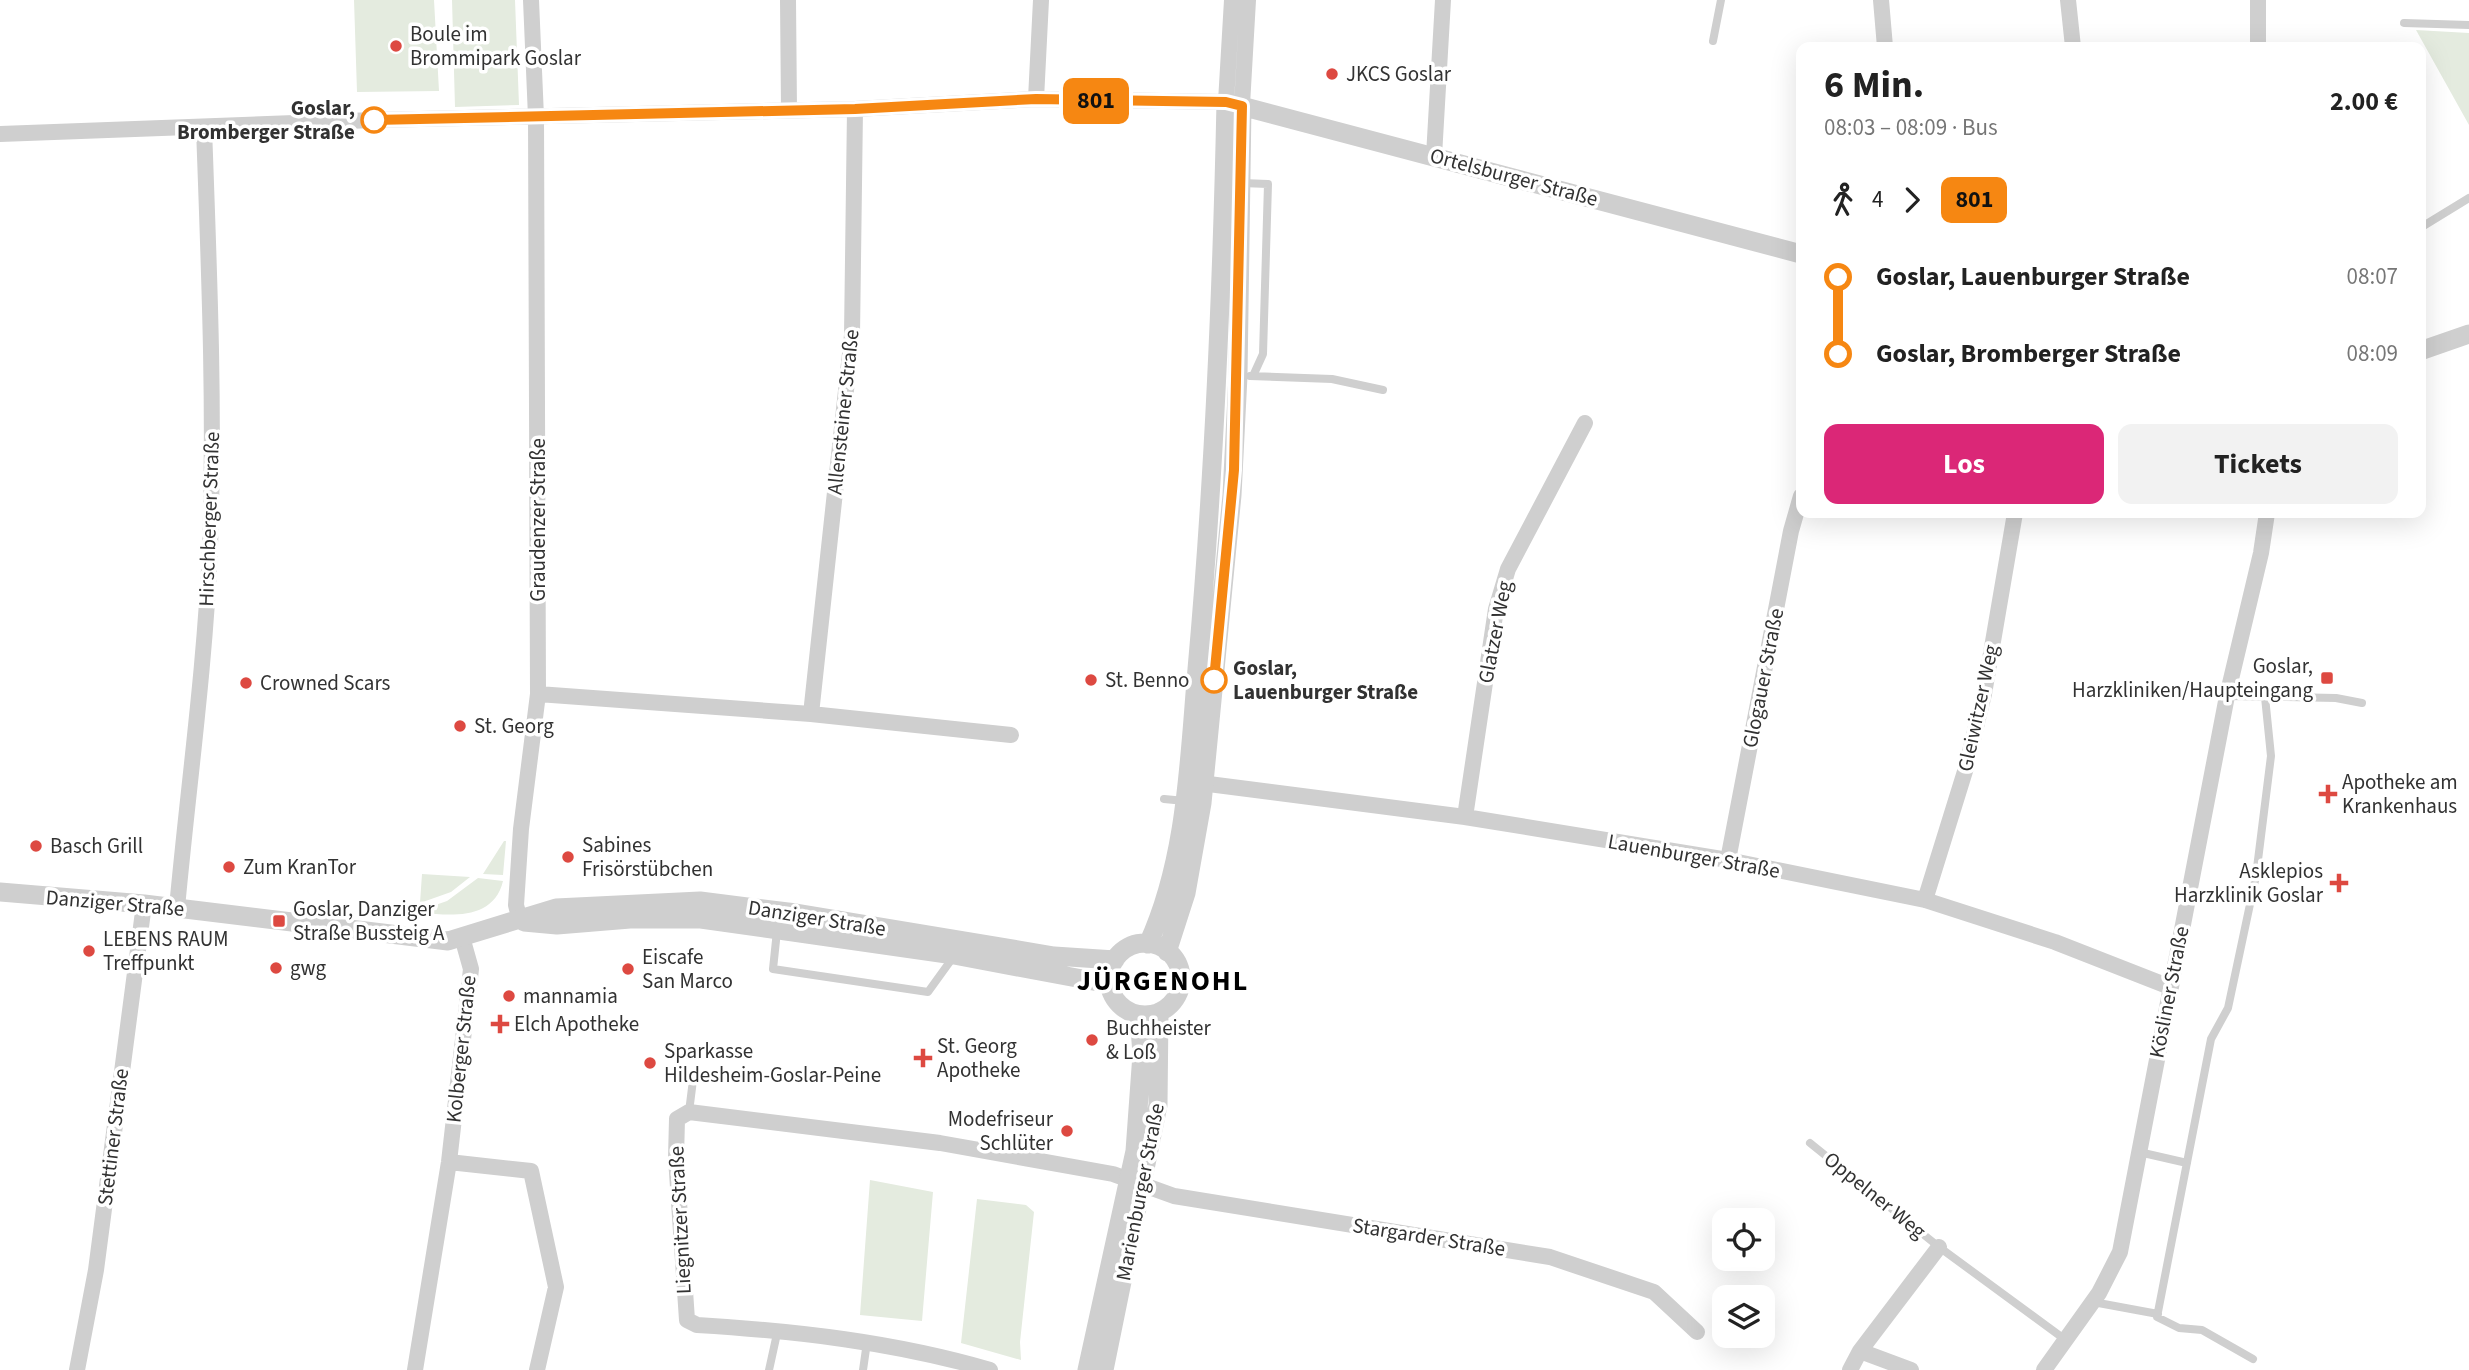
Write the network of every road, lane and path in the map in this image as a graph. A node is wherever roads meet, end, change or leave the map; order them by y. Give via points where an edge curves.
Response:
1 (531, 0) edge
2 (788, 0) edge
3 (1041, 0) edge
4 (1232, 0) edge
5 (1248, 0) edge
6 (1443, 0) edge
7 (1721, 0) edge
8 (1881, 0) edge
9 (2068, 0) edge
10 (2258, 0) edge
11 (2404, 23) dead end
12 (2469, 25) edge
13 (1713, 41) dead end
14 (1885, 42) edge
15 (2072, 42) edge
16 (2258, 42) edge
17 (1036, 99) junction
18 (1234, 104) junction
19 (789, 109) junction
20 (855, 109) junction
21 (536, 117) junction
22 (204, 128) junction
23 (0, 134) edge
24 (1434, 156) junction
25 (2469, 198) edge
26 (2426, 224) edge
27 (1796, 253) edge
28 (2469, 334) edge
29 (2426, 349) edge
30 (1237, 375) junction
31 (1383, 390) dead end
32 (1584, 423) dead end
33 (1796, 514) edge
34 (2014, 518) edge
35 (2266, 518) edge
36 (538, 694) junction
37 (2227, 696) junction
38 (2265, 698) junction
39 (2362, 702) dead end
40 (810, 714) junction
41 (1011, 735) dead end
42 (1194, 793) junction
43 (1164, 799) dead end
44 (1465, 817) junction
45 (1728, 860) junction
46 (0, 892) edge
47 (1925, 900) junction
48 (144, 904) junction
49 (177, 908) junction
50 (796, 913) junction
51 (520, 921) junction
52 (777, 929) junction
53 (462, 937) junction
54 (1147, 944) junction
55 (1167, 952) junction
56 (954, 955) junction
57 (1115, 960) junction
58 (1108, 984) junction
59 (2170, 987) junction
60 (1159, 1012) junction
61 (1139, 1015) junction
62 (694, 1080) dead end
63 (689, 1112) junction
64 (1810, 1143) dead end
65 (2139, 1152) junction
66 (449, 1162) junction
67 (2187, 1163) junction
68 (1135, 1182) junction
69 (1939, 1247) junction
70 (2093, 1302) junction
71 (2158, 1314) junction
72 (778, 1329) junction
73 (1697, 1332) dead end
74 (2067, 1341) junction
75 (867, 1342) junction
76 (1860, 1351) junction
77 (2253, 1359) dead end
78 (958, 1366) edge
79 (77, 1370) edge
80 (415, 1370) edge
81 (537, 1370) edge
82 (769, 1370) edge
83 (863, 1370) edge
84 (990, 1370) edge
85 (1087, 1370) edge
86 (1104, 1370) edge
87 (1850, 1370) edge
88 (1911, 1370) edge
89 (2044, 1370) edge

1 - 21 street, Graudenzer Straße
2 - 19 street
3 - 17 street
4 - 18 street
5 - 18 street
6 - 24 street
7 - 13 lane
8 - 14 street
9 - 15 street
10 - 16 street
11 - 12 lane
17 - 18 street
17 - 20 street
18 - 24 street, Ortelsburger Straße
18 - 30 street
18 - 30 street via 1242,183
19 - 20 street
19 - 21 street
20 - 40 street, Allensteiner Straße via 852,335
21 - 22 street
21 - 36 street, Graudenzer Straße
22 - 23 street
22 - 49 street, Hirschberger Straße via 212,474 198,725
24 - 27 street, Ortelsburger Straße
25 - 26 lane
28 - 29 street
30 - 31 lane via 1332,379
30 - 42 street via 1207,558
32 - 44 street, Glatzer Weg via 1508,569 1496,609
33 - 45 street, Glogauer Straße
34 - 47 street, Gleiwitzer Weg via 1966,768
35 - 37 street, Kösliner Straße
36 - 40 street
36 - 51 street, Graudenzer Straße via 521,829 516,905
37 - 38 lane
37 - 59 street, Kösliner Straße
38 - 39 lane
38 - 67 lane via 2271,756 2256,876 2228,1008 2211,1039
40 - 41 street
42 - 43 lane
42 - 44 street, Lauenburger Straße
42 - 54 street via 1171,888
42 - 55 street via 1189,880
44 - 45 street, Lauenburger Straße
45 - 47 street, Lauenburger Straße
46 - 48 street, Danziger Straße
47 - 59 street, Lauenburger Straße via 2008,925
48 - 49 street, Danziger Straße
48 - 79 street, Stettiner Straße via 96,1270
49 - 53 street, Danziger Straße via 448,941
50 - 51 street, Danziger Straße via 700,901 608,903 556,908
50 - 52 lane
50 - 57 street, Danziger Straße via 1054,956
51 - 52 street, Danziger Straße via 557,925 701,919
51 - 53 street, Danziger Straße
52 - 56 street, Danziger Straße
52 - 56 lane via 773,969 928,992
53 - 66 street, Kolberger Straße via 471,969
54 - 55 street
54 - 57 street via 1129,947
55 - 60 street via 1181,979 1175,999
56 - 58 street, Danziger Straße
57 - 58 street
58 - 61 street via 1119,1004
59 - 65 street, Kösliner Straße
60 - 61 street
60 - 68 street, Marienburger Straße via 1158,1105
61 - 68 street, Marienburger Straße via 1142,1054
62 - 63 lane
63 - 68 street via 940,1143
63 - 72 street, Liegnitzer Straße via 677,1119 676,1158 687,1320 697,1325
64 - 69 lane, Oppelner Weg
65 - 67 lane
65 - 70 street, Kösliner Straße via 2120,1252
66 - 80 street, Kolberger Straße
66 - 81 street via 531,1171 556,1287
67 - 71 lane
68 - 73 street, Stargarder Straße via 1174,1196 1550,1258 1654,1292
68 - 85 street, Marienburger Straße
68 - 86 street, Marienburger Straße
69 - 74 lane, Oppelner Weg
69 - 76 street, Oppelner Weg
70 - 71 lane
70 - 74 street, Kösliner Straße
71 - 77 lane via 2179,1328 2202,1330
72 - 75 street, Liegnitzer Straße
72 - 82 lane
74 - 89 street, Kösliner Straße
75 - 78 street, Liegnitzer Straße
75 - 83 lane
76 - 87 street, Oppelner Weg
76 - 88 street
78 - 84 street, Liegnitzer Straße

